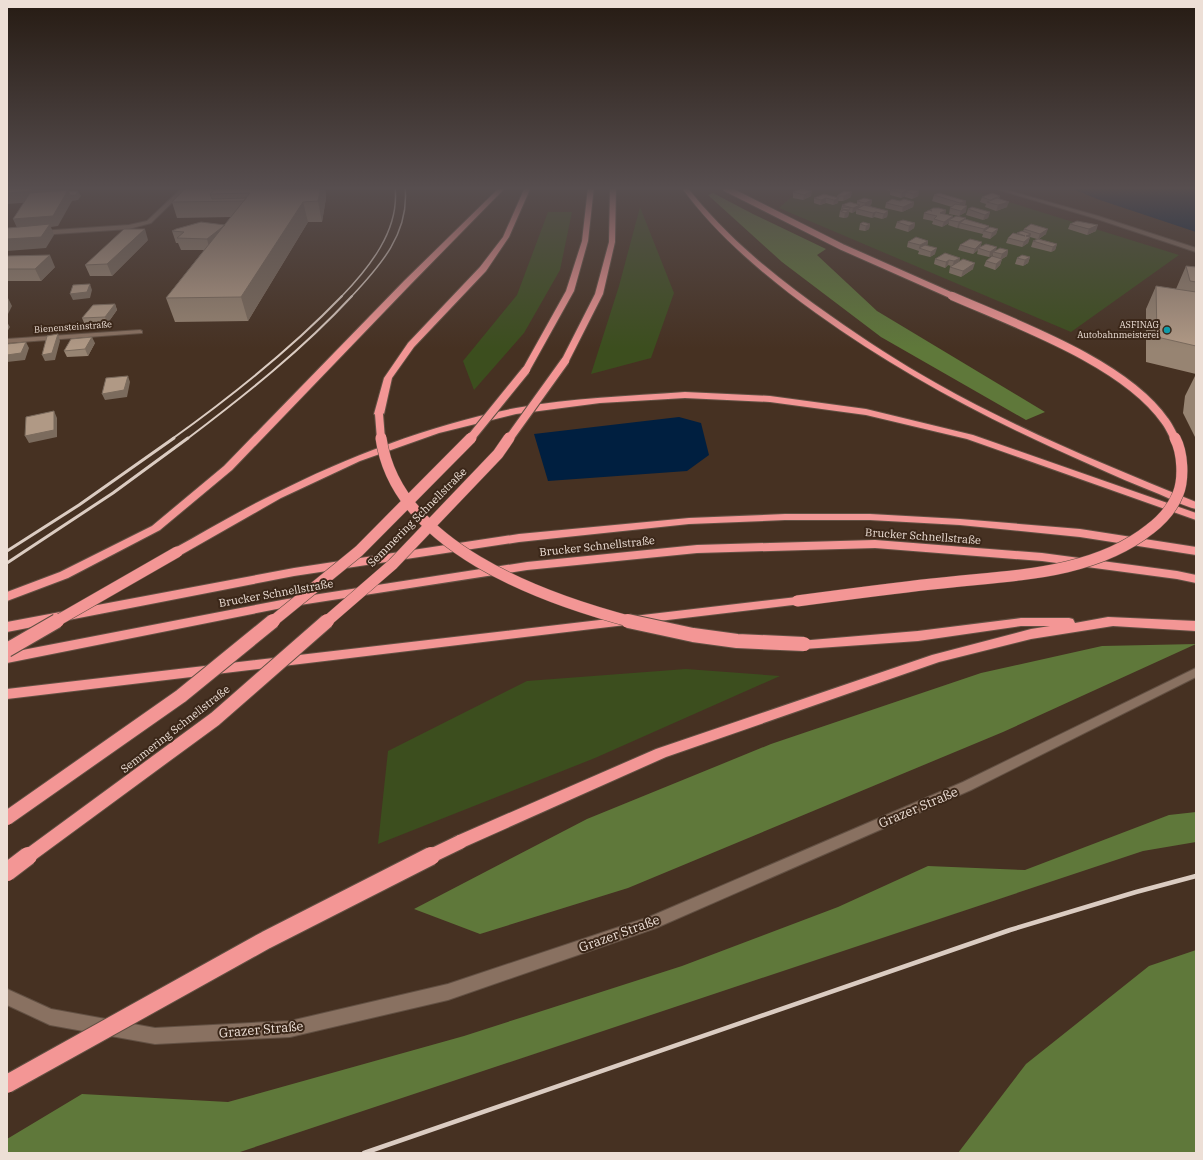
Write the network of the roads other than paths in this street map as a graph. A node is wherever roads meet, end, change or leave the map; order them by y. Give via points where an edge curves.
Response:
1 (449, 241) edge
2 (503, 241) edge
3 (586, 241) edge
4 (612, 241) edge
5 (734, 241) edge
6 (830, 241) edge
7 (1169, 241) edge
8 (1196, 250) edge
9 (140, 332) dead end
10 (7, 341) edge
11 (1196, 506) edge
12 (1196, 517) edge
13 (1196, 551) edge
14 (1196, 579) edge
15 (7, 597) edge
16 (1115, 621) junction
17 (1196, 626) edge
18 (7, 627) edge
19 (7, 650) edge
20 (7, 658) edge
21 (1196, 672) edge
22 (7, 694) edge
23 (7, 818) edge
24 (7, 872) edge
25 (7, 997) edge
26 (7, 1084) edge

1 - 15 highway via 228,468 156,528 64,575
2 - 16 highway, bridge via 483,269 411,345 388,378 379,414 380,439 397,486 418,513 472,558 553,599 605,616 672,631 738,641 804,644 918,636 1021,622
3 - 23 highway, Semmering Schnellstraße, bridge via 570,291 526,370 465,446 359,551 181,696
4 - 24 highway, Semmering Schnellstraße, bridge via 599,294 565,361 498,454 393,564 215,719
5 - 11 highway via 779,282 854,337 952,396 1053,446
6 - 22 highway, bridge via 1078,352 1129,384 1164,421 1174,437 1181,458 1182,479 1176,501 1166,515 1150,531 1127,546 1092,560 1045,570
7 - 8 street
9 - 10 street, Bienensteinstraße
12 - 19 highway, bridge via 970,437 866,412 770,399 685,395 600,400 516,411 436,432 356,459 277,496
13 - 18 highway, Brucker Schnellstraße via 1080,533 960,522 793,517 689,521 518,538 294,572
14 - 20 highway, Brucker Schnellstraße via 1042,557 875,544 697,549 527,566 287,603
16 - 17 highway
16 - 26 highway, bridge via 1031,634 937,658 661,753 460,842 266,940
21 - 25 street, Grazer Straße via 967,786 651,923 448,992 290,1029 155,1036 50,1017

